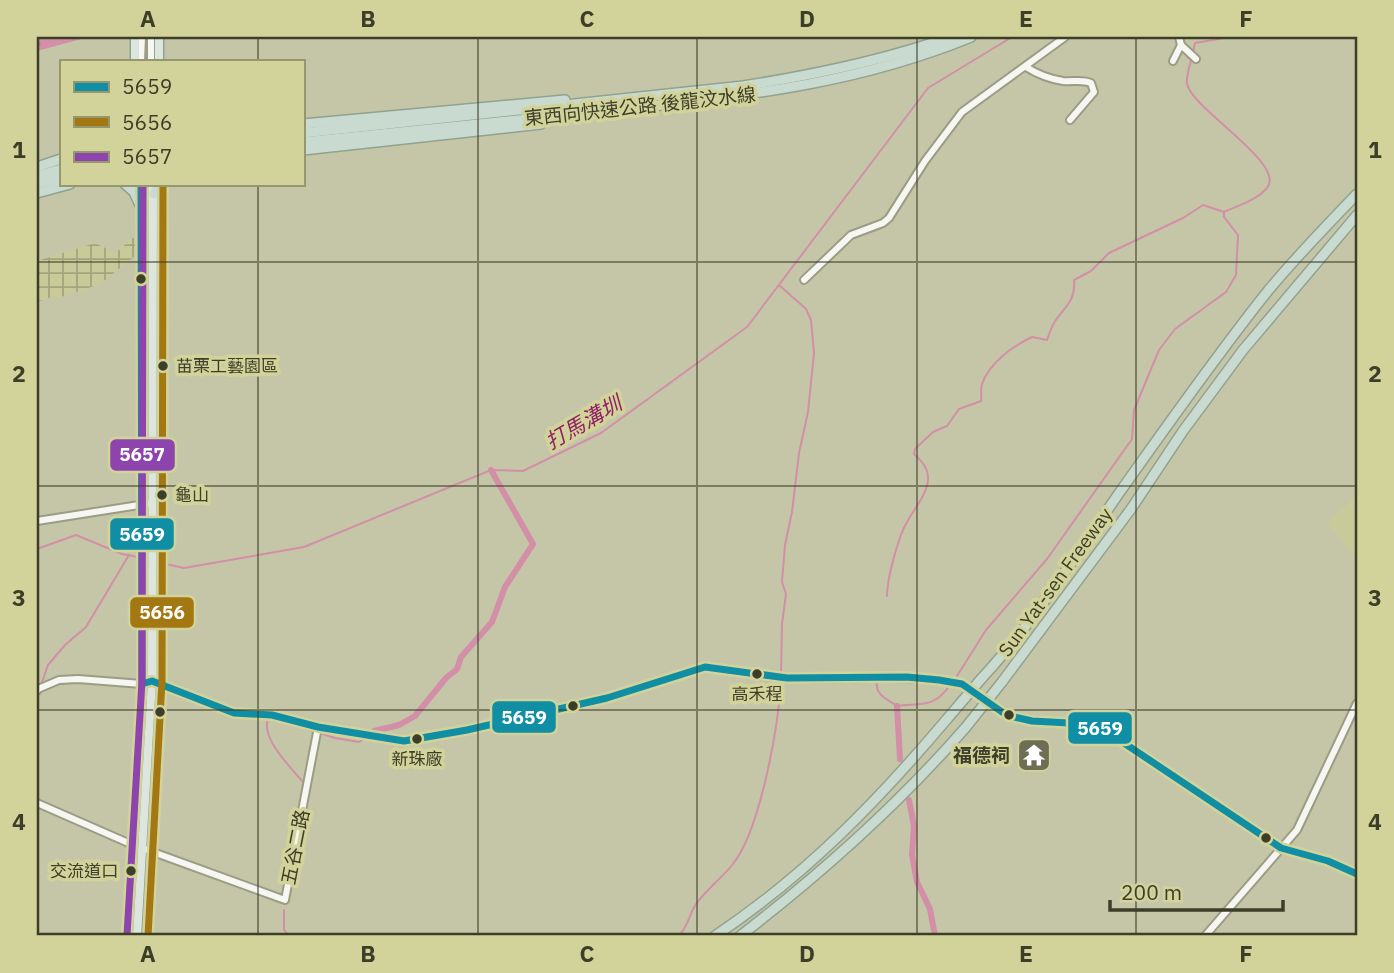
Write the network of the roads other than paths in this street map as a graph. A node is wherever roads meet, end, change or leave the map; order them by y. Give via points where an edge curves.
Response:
1 (135, 37) edge
2 (142, 37) edge
3 (151, 37) edge
4 (159, 37) edge
5 (950, 37) edge
6 (971, 37) edge
7 (1065, 37) edge
8 (1179, 37) edge
9 (1181, 45) junction
10 (1196, 59) dead end
11 (135, 60) edge
12 (142, 60) edge
13 (151, 60) edge
14 (159, 60) edge
15 (1173, 61) dead end
16 (1026, 67) junction
17 (619, 101) junction
18 (601, 112) junction
19 (1070, 120) dead end
20 (304, 124) edge
21 (304, 133) edge
22 (304, 142) edge
23 (304, 150) edge
24 (60, 159) edge
25 (37, 167) edge
26 (60, 169) edge
27 (37, 176) edge
28 (60, 178) edge
29 (37, 184) edge
30 (63, 186) edge
31 (127, 186) edge
32 (141, 186) edge
33 (153, 186) edge
34 (158, 186) edge
35 (37, 193) edge
36 (153, 194) junction
37 (1357, 194) edge
38 (141, 207) junction
39 (1357, 215) edge
40 (804, 280) dead end
41 (152, 503) junction
42 (141, 504) junction
43 (37, 521) edge
44 (152, 681) junction
45 (142, 684) junction
46 (962, 684) tunnel mouth
47 (37, 691) edge
48 (1357, 703) edge
49 (991, 704) tunnel mouth
50 (318, 729) junction
51 (37, 803) edge
52 (138, 847) junction
53 (1281, 848) junction
54 (1357, 874) edge
55 (128, 936) edge
56 (137, 936) edge
57 (715, 936) edge
58 (740, 936) edge
59 (1205, 936) edge

1 - 11 main road
2 - 12 street
3 - 13 street
4 - 14 main road
5 - 17 highway, 東西向快速公路 後龍汶水線 via 815,75
6 - 18 highway, 東西向快速公路 後龍汶水線 via 911,60 816,84
7 - 16 street
8 - 9 street
9 - 10 street
9 - 15 street
16 - 19 street via 1055,79 1091,83 1094,92
16 - 40 street via 962,112 889,218 851,235
17 - 20 highway via 518,103
17 - 21 highway, 東西向快速公路 後龍汶水線
18 - 22 highway, 東西向快速公路 後龍汶水線
18 - 23 highway via 579,119
24 - 25 highway
26 - 27 highway
28 - 29 highway
30 - 35 highway
31 - 38 highway
32 - 38 main road
33 - 36 main road
34 - 36 highway
36 - 41 main road
37 - 57 highway, Sun Yat-sen Freeway, bridge via 1230,340 999,659 867,811 808,865
38 - 42 main road
39 - 58 highway, Sun Yat-sen Freeway, bridge via 1243,350 1124,519 966,727 894,805
41 - 42 street
41 - 44 main road
42 - 43 street
42 - 45 main road
44 - 45 main road
44 - 50 street via 234,713 272,715
44 - 52 main road
45 - 47 street via 59,680
45 - 52 main road
46 - 50 street via 907,677 781,678 705,667 607,698 404,741
48 - 53 street via 1297,830
49 - 53 street via 1023,719 1103,729
50 - 52 street, 五谷二路 via 285,900
51 - 52 street
52 - 55 main road
52 - 56 main road
53 - 54 street
53 - 59 street

